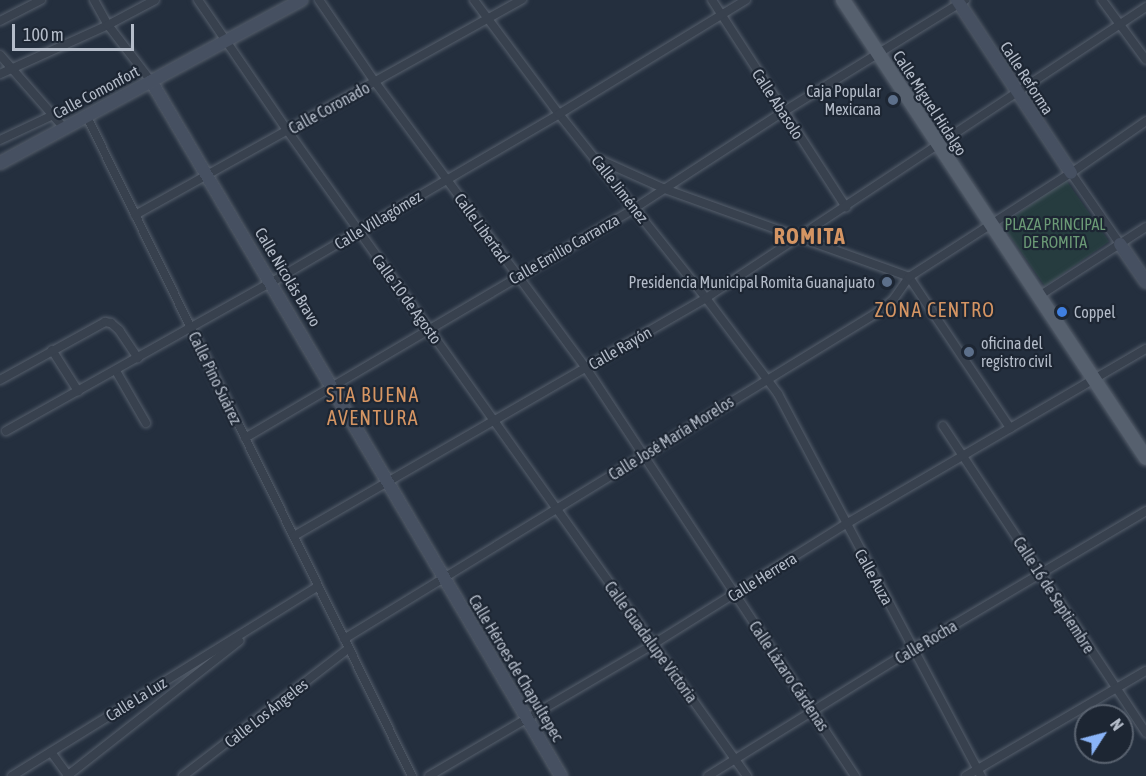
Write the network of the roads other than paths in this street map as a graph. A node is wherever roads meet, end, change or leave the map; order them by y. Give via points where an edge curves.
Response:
1 (41, 0) edge
2 (94, 0) edge
3 (155, 0) edge
4 (198, 0) edge
5 (302, 0) edge
6 (319, 0) edge
7 (474, 0) edge
8 (522, 0) edge
9 (712, 0) edge
10 (746, 0) edge
11 (843, 0) edge
12 (1102, 0) edge
13 (961, 1) edge
14 (1146, 7) edge
15 (721, 15) junction
16 (488, 19) junction
17 (0, 21) edge
18 (1119, 24) junction
19 (108, 25) junction
20 (225, 40) junction
21 (878, 53) junction
22 (0, 55) edge
23 (1146, 60) edge
24 (11, 69) junction
25 (0, 74) edge
26 (152, 81) junction
27 (375, 82) junction
28 (1016, 92) junction
29 (783, 112) junction
30 (559, 114) junction
31 (53, 115) junction
32 (87, 117) junction
33 (1146, 121) edge
34 (64, 128) junction
35 (287, 130) junction
36 (0, 140) edge
37 (938, 145) junction
38 (597, 158) junction
39 (0, 163) edge
40 (1071, 173) junction
41 (208, 174) junction
42 (446, 180) junction
43 (665, 189) junction
44 (846, 207) junction
45 (635, 208) junction
46 (135, 215) junction
47 (990, 225) junction
48 (1146, 227) edge
49 (359, 231) junction
50 (799, 238) junction
51 (1120, 244) junction
52 (518, 276) junction
53 (909, 277) junction
54 (272, 282) junction
55 (1146, 282) edge
56 (1039, 296) junction
57 (706, 298) junction
58 (190, 328) junction
59 (429, 328) junction
60 (1146, 349) edge
61 (52, 350) junction
62 (138, 358) junction
63 (586, 368) junction
64 (116, 371) junction
65 (767, 378) junction
66 (1093, 378) junction
67 (0, 380) edge
68 (333, 385) junction
69 (78, 391) junction
70 (494, 421) junction
71 (146, 423) dead end
72 (944, 426) dead end
73 (1010, 428) junction
74 (6, 431) dead end
75 (245, 438) junction
76 (963, 455) junction
77 (644, 456) junction
78 (1146, 458) edge
79 (388, 482) junction
80 (555, 508) junction
81 (1146, 511) edge
82 (846, 524) junction
83 (294, 536) junction
84 (1040, 574) junction
85 (443, 577) junction
86 (317, 587) junction
87 (735, 595) junction
88 (261, 624) junction
89 (344, 639) junction
90 (652, 645) junction
91 (348, 649) junction
92 (913, 649) junction
93 (1146, 671) edge
94 (172, 676) junction
95 (181, 688) junction
96 (1117, 689) junction
97 (813, 711) junction
98 (527, 719) junction
99 (1146, 733) edge
100 (51, 752) junction
101 (736, 760) junction
102 (979, 773) edge
103 (410, 775) edge
104 (12, 776) edge
105 (68, 776) edge
106 (183, 776) edge
107 (429, 776) edge
108 (561, 776) edge
109 (708, 776) edge
110 (747, 776) edge
111 (855, 776) edge
112 (966, 776) edge

1 - 17 street
2 - 19 street, Calle Nicolás Bravo
3 - 19 street
4 - 20 street, Calle 10 de Agosto
5 - 20 street, Calle Comonfort
6 - 27 street, Calle Libertad
7 - 16 street, Calle Jiménez
8 - 16 street, Calle Coronado
9 - 15 street, Calle Abasolo
10 - 15 street, Calle Villagómez
11 - 21 main road, Calle Miguel Hidalgo
12 - 18 street
13 - 21 street, Calle Emilio Carranza
13 - 28 street, Calle Reforma
14 - 18 street, Calle Rayón
15 - 29 street, Calle Abasolo
15 - 30 street, Calle Villagómez
16 - 27 street, Calle Coronado
16 - 30 street, Calle Jiménez
18 - 23 street
18 - 28 street, Calle Rayón
19 - 24 street
19 - 26 street, Calle Nicolás Bravo
20 - 26 street, Calle Comonfort
20 - 35 street, Calle 10 de Agosto
21 - 29 street, Calle Emilio Carranza
21 - 37 main road, Calle Miguel Hidalgo
22 - 24 street
24 - 25 street
24 - 31 street
26 - 32 street, Calle Comonfort
26 - 41 street, Calle Nicolás Bravo
27 - 35 street, Calle Coronado
27 - 42 street, Calle Libertad
28 - 37 street, Calle Rayón
28 - 40 street, Calle Reforma
29 - 43 street, Calle Emilio Carranza
29 - 44 street, Calle Abasolo
30 - 38 street, Calle Jiménez
30 - 42 street, Calle Villagómez
31 - 34 street
31 - 36 street
32 - 34 street, Calle Comonfort
32 - 46 street, Calle Pino Suárez
33 - 40 street, Calle José María Morelos
34 - 39 street, Calle Comonfort
35 - 41 street, Calle Coronado
35 - 49 street, Calle 10 de Agosto
37 - 44 street, Calle Rayón
37 - 47 main road, Calle Miguel Hidalgo
38 - 43 street
38 - 45 street, Calle Jiménez
40 - 47 street, Calle José María Morelos
40 - 51 street
41 - 46 street, Calle Coronado
41 - 54 street, Calle Nicolás Bravo
42 - 49 street, Calle Villagómez
42 - 52 street, Calle Libertad
43 - 45 street, Calle Emilio Carranza
43 - 50 street
44 - 50 street, Calle Rayón
45 - 52 street, Calle Emilio Carranza
45 - 57 street, Calle Jiménez
46 - 58 street, Calle Pino Suárez
47 - 53 street, Calle José María Morelos
47 - 56 main road, Calle Miguel Hidalgo
48 - 51 street
49 - 54 street, Calle Villagómez
49 - 59 street, Calle 10 de Agosto
50 - 53 street
50 - 57 street, Calle Rayón
51 - 55 street
51 - 56 street
52 - 59 street, Calle Emilio Carranza
52 - 63 street, Calle Libertad
53 - 65 street, Calle José María Morelos via 893,300 875,314
53 - 73 street
54 - 58 street, Calle Villagómez
54 - 68 street, Calle Nicolás Bravo
56 - 66 main road, Calle Miguel Hidalgo
57 - 63 street, Calle Rayón
57 - 65 street, Calle Jiménez
58 - 62 street, Calle Villagómez
58 - 75 street, Calle Pino Suárez
59 - 68 street, Calle Emilio Carranza
59 - 70 street, Calle 10 de Agosto
60 - 66 street, Calle Herrera
61 - 62 street via 105,322 119,330
61 - 67 street
61 - 69 street
62 - 64 street, Calle Villagómez
63 - 70 street, Calle Rayón
63 - 77 street, Calle Libertad
64 - 69 street, Calle Villagómez
64 - 71 street
65 - 77 street, Calle José María Morelos
65 - 82 street, Calle Auza
66 - 73 street, Calle Herrera
66 - 78 main road, Calle Miguel Hidalgo
68 - 75 street, Calle Emilio Carranza
68 - 79 street, Calle Nicolás Bravo
69 - 74 street, Calle Villagómez
70 - 79 street, Calle Rayón
70 - 80 street, Calle 10 de Agosto
72 - 76 street, Calle 16 de Septiembre
73 - 76 street, Calle Herrera
75 - 83 street, Calle Pino Suárez
76 - 82 street, Calle Herrera
76 - 84 street, Calle 16 de Septiembre
77 - 80 street, Calle José María Morelos
77 - 87 street, Calle Lázaro Cárdenas
79 - 83 street, Calle Rayón
79 - 85 street, Calle Nicolás Bravo
80 - 85 street, Calle José María Morelos
80 - 90 street, Calle Guadalupe Victoria
81 - 84 street, Calle Rocha
82 - 87 street, Calle Herrera
82 - 92 street, Calle Auza
83 - 86 street, Calle Pino Suárez
84 - 92 street, Calle Rocha
84 - 96 street, Calle 16 de Septiembre
85 - 89 street, Calle José María Morelos
85 - 98 street, Calle Héroes de Chapultepec
86 - 88 street, Calle La Luz
86 - 89 street, Calle Pino Suárez
87 - 90 street, Calle Herrera
87 - 97 street, Calle Lázaro Cárdenas
88 - 94 street, Calle La Luz
88 - 95 street, Calle La Luz
89 - 91 street, Calle Pino Suárez
90 - 98 street, Calle Herrera
90 - 101 street, Calle Guadalupe Victoria
91 - 103 street, Calle Pino Suárez
91 - 106 street, Calle Los Ángeles
92 - 97 street, Calle Rocha
92 - 102 street, Calle Auza
93 - 96 street
94 - 95 street
94 - 100 street, Calle La Luz
95 - 105 street, Calle La Luz
96 - 99 street, Calle 16 de Septiembre
96 - 102 street
97 - 101 street, Calle Rocha
97 - 111 street, Calle Lázaro Cárdenas
98 - 107 street, Calle Herrera
98 - 108 street, Calle Héroes de Chapultepec
100 - 104 street, Calle La Luz
100 - 105 street
101 - 109 street, Calle Rocha
101 - 110 street, Calle Guadalupe Victoria
102 - 112 street

